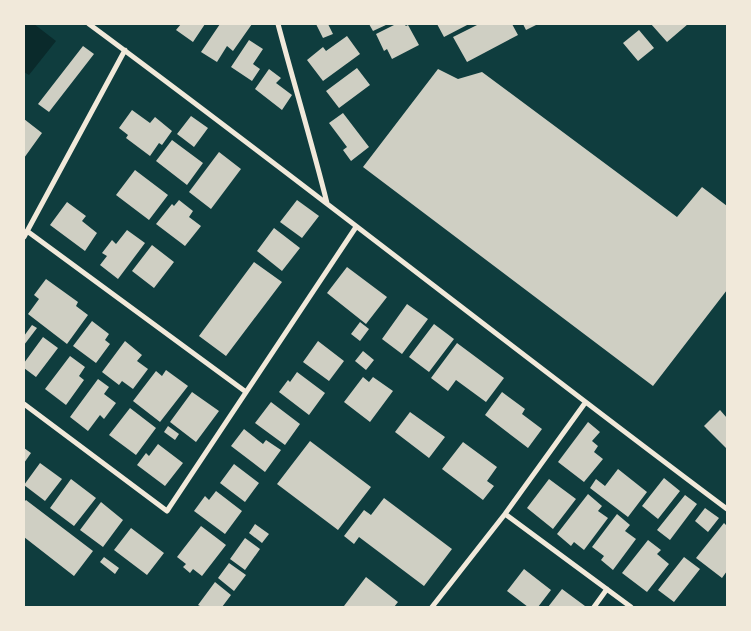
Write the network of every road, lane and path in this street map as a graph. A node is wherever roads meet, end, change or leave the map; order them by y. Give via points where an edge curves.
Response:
1 (89, 24) edge
2 (278, 24) edge
3 (125, 50) junction
4 (327, 203) junction
5 (356, 227) junction
6 (27, 231) junction
7 (24, 238) edge
8 (246, 392) junction
9 (585, 403) junction
10 (24, 404) edge
11 (727, 509) edge
12 (505, 514) junction
13 (607, 589) junction
14 (432, 607) edge
15 (594, 607) edge
16 (631, 607) edge

1 - 3 street
2 - 4 street
3 - 4 street
3 - 6 street
4 - 5 street
5 - 8 street
5 - 9 street
6 - 7 street
6 - 8 street
8 - 10 street via 167,511
9 - 11 street
9 - 12 street
12 - 13 street
12 - 14 street
13 - 15 street
13 - 16 street

